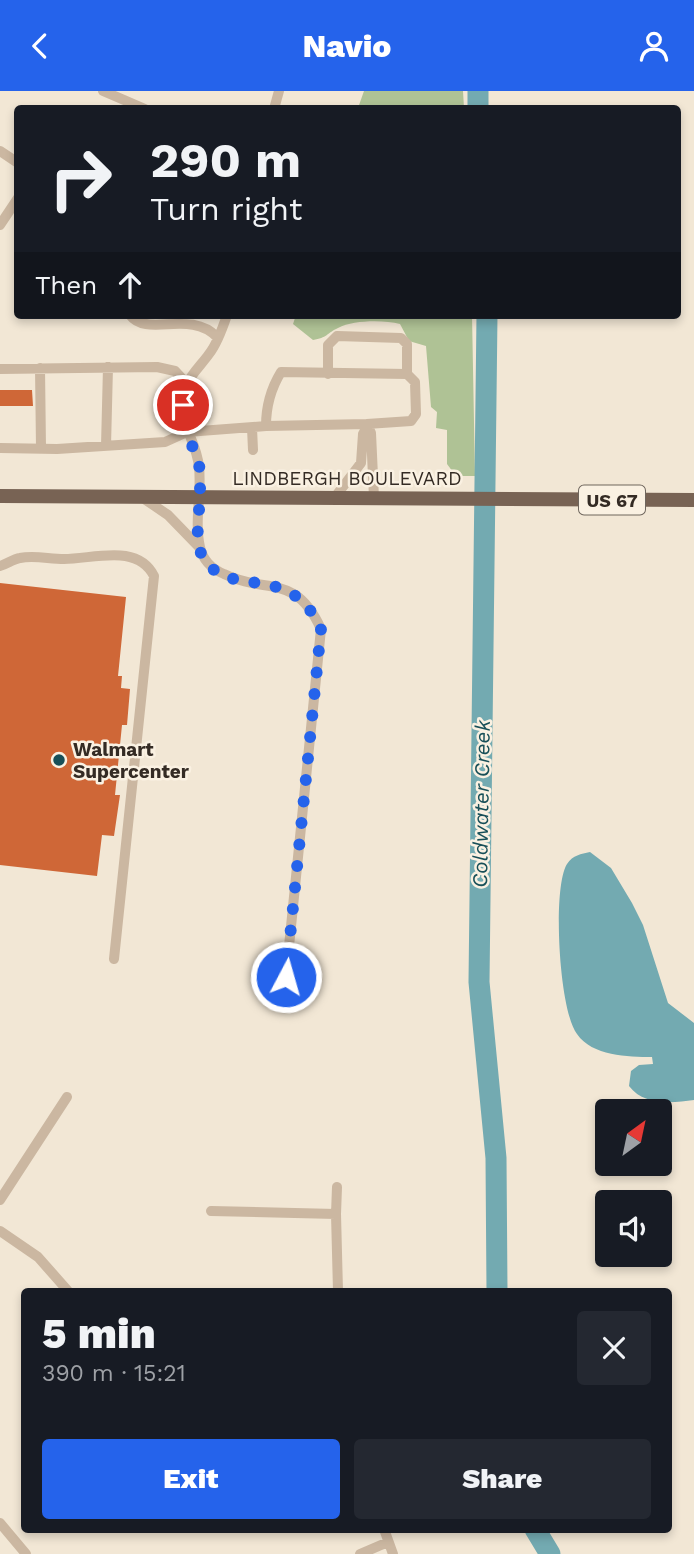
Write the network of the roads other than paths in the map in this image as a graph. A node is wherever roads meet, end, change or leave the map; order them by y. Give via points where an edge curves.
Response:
1 (103, 91) edge
2 (136, 105) edge
3 (14, 204) edge
4 (0, 225) edge
5 (132, 319) edge
6 (225, 319) edge
7 (217, 337) junction
8 (108, 367) junction
9 (40, 368) junction
10 (0, 369) edge
11 (328, 374) junction
12 (407, 374) junction
13 (187, 384) junction
14 (266, 426) junction
15 (367, 426) junction
16 (252, 428) junction
17 (187, 432) junction
18 (106, 446) junction
19 (0, 448) edge
20 (41, 448) junction
21 (253, 450) dead end
22 (0, 496) edge
23 (140, 496) junction
24 (200, 497) junction
25 (335, 497) junction
26 (374, 498) junction
27 (694, 500) edge
28 (200, 548) junction
29 (0, 566) edge
30 (114, 958) dead end
31 (286, 977) dead end
32 (67, 1097) dead end
33 (337, 1187) dead end
34 (0, 1200) edge
35 (211, 1211) dead end
36 (335, 1214) junction
37 (0, 1231) edge
38 (65, 1288) edge
39 (338, 1288) edge
40 (0, 1523) edge
41 (385, 1533) edge
42 (388, 1542) junction
43 (26, 1554) edge
44 (360, 1554) edge
45 (393, 1554) edge

1 - 2 street
3 - 4 street
5 - 7 street via 143,324 207,327
6 - 7 street
7 - 13 street
8 - 9 street
8 - 13 street via 176,371
8 - 18 street
9 - 10 street
9 - 20 street
11 - 12 street
11 - 12 street via 328,345 337,336 401,338 407,344
11 - 14 street via 281,372 266,410
12 - 15 street via 415,381 416,414 411,421
13 - 17 street via 183,405
14 - 15 street
14 - 16 street
15 - 25 street via 361,463
15 - 26 street
16 - 17 street
16 - 21 street
17 - 18 street via 165,442
17 - 24 street via 199,465
18 - 20 street
19 - 20 street
22 - 23 main road, LINDBERGH BOULEVARD / US 67
23 - 24 main road, LINDBERGH BOULEVARD / US 67
23 - 28 street via 168,515
24 - 25 main road, LINDBERGH BOULEVARD / US 67
24 - 28 street
25 - 26 main road, LINDBERGH BOULEVARD / US 67
26 - 27 main road, LINDBERGH BOULEVARD / US 67
28 - 31 street via 205,562 222,574 292,593 309,608 321,629
29 - 30 street via 17,558 111,555 143,561 154,576
32 - 34 street
33 - 36 street
35 - 36 street
36 - 39 street
37 - 38 street via 38,1257
40 - 43 street
41 - 42 street
42 - 44 street
42 - 45 street

